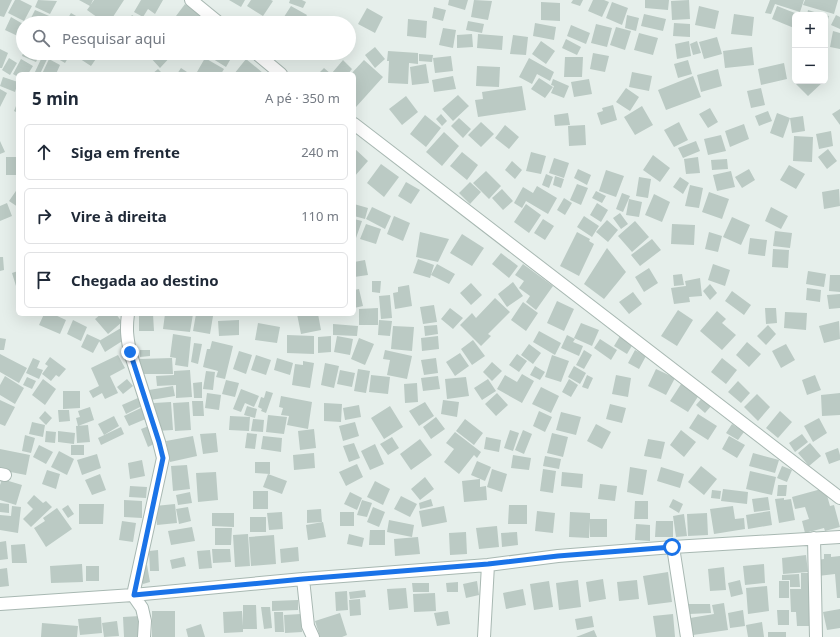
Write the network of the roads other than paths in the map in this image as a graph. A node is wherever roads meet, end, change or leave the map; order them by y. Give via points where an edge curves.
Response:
1 (191, 0) edge
2 (210, 16) edge
3 (265, 60) edge
4 (280, 72) edge
5 (356, 126) edge
6 (121, 316) edge
7 (128, 316) edge
8 (126, 327) junction
9 (840, 498) edge
10 (840, 537) edge
11 (814, 538) junction
12 (672, 547) junction
13 (488, 564) junction
14 (303, 579) junction
15 (134, 595) junction
16 (0, 604) edge
17 (144, 637) edge
18 (313, 637) edge
19 (484, 637) edge
20 (687, 637) edge
21 (816, 637) edge

1 - 2 street
3 - 4 street
5 - 9 street
6 - 8 street
7 - 8 street
8 - 15 street via 130,352 163,458
10 - 11 street
11 - 12 street
11 - 21 street
12 - 13 street
12 - 20 street
13 - 14 street
13 - 19 street
14 - 15 street
14 - 18 street via 308,626
15 - 16 street
15 - 17 street via 142,608 145,621

